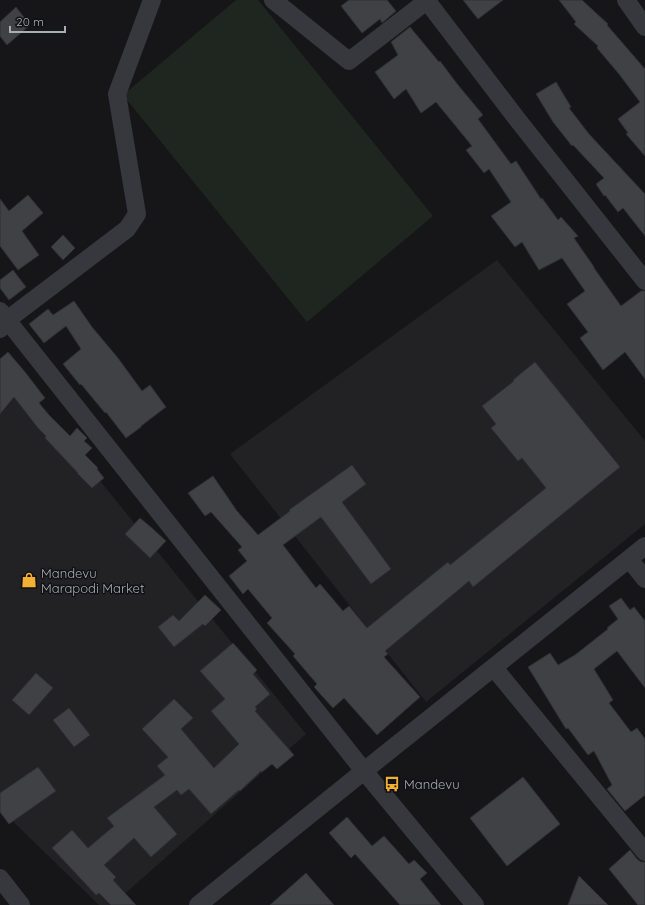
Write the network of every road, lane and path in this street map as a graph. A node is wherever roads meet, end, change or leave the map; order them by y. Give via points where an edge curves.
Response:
1 (152, 0) edge
2 (273, 0) edge
3 (427, 0) edge
4 (635, 4) edge
5 (645, 27) edge
6 (645, 281) edge
7 (2, 320) edge
8 (645, 546) edge
9 (628, 559) junction
10 (645, 580) edge
11 (494, 668) junction
12 (364, 772) junction
13 (645, 852) edge
14 (0, 878) edge
15 (472, 904) edge
16 (21, 905) edge
17 (198, 905) edge

1 - 7 street via 117,94 137,214 127,229
2 - 3 street via 349,61
3 - 6 street
4 - 5 street
7 - 12 street
8 - 9 street
9 - 10 street
9 - 11 street
11 - 12 street
11 - 13 street
12 - 15 street
12 - 17 street
14 - 16 street

